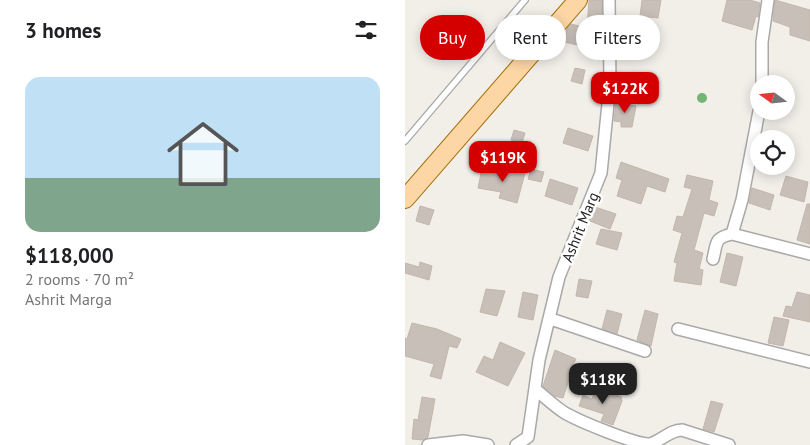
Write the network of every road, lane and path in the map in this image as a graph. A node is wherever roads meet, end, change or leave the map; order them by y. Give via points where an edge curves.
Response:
1 (525, 0) edge
2 (577, 0) edge
3 (609, 0) edge
4 (768, 0) edge
5 (762, 75) edge
6 (757, 120) edge
7 (405, 141) edge
8 (405, 199) edge
9 (732, 234) junction
10 (810, 254) edge
11 (713, 260) dead end
12 (551, 320) junction
13 (678, 329) dead end
14 (645, 351) dead end
15 (810, 362) edge
16 (535, 389) junction
17 (428, 445) edge
18 (488, 445) edge
19 (517, 445) edge
20 (729, 445) edge

1 - 7 lane
2 - 8 main road
3 - 12 street, Ashrit Marg via 609,84 601,173 559,278
4 - 5 street via 763,27
6 - 9 street
9 - 10 street
9 - 11 street via 720,236 717,240
12 - 14 street
12 - 16 street, Ashrit Marg via 539,360
13 - 15 street
16 - 19 street, Ashrit Marg via 528,437
16 - 20 street via 565,413 613,434 649,444 681,430
17 - 18 street via 463,441

